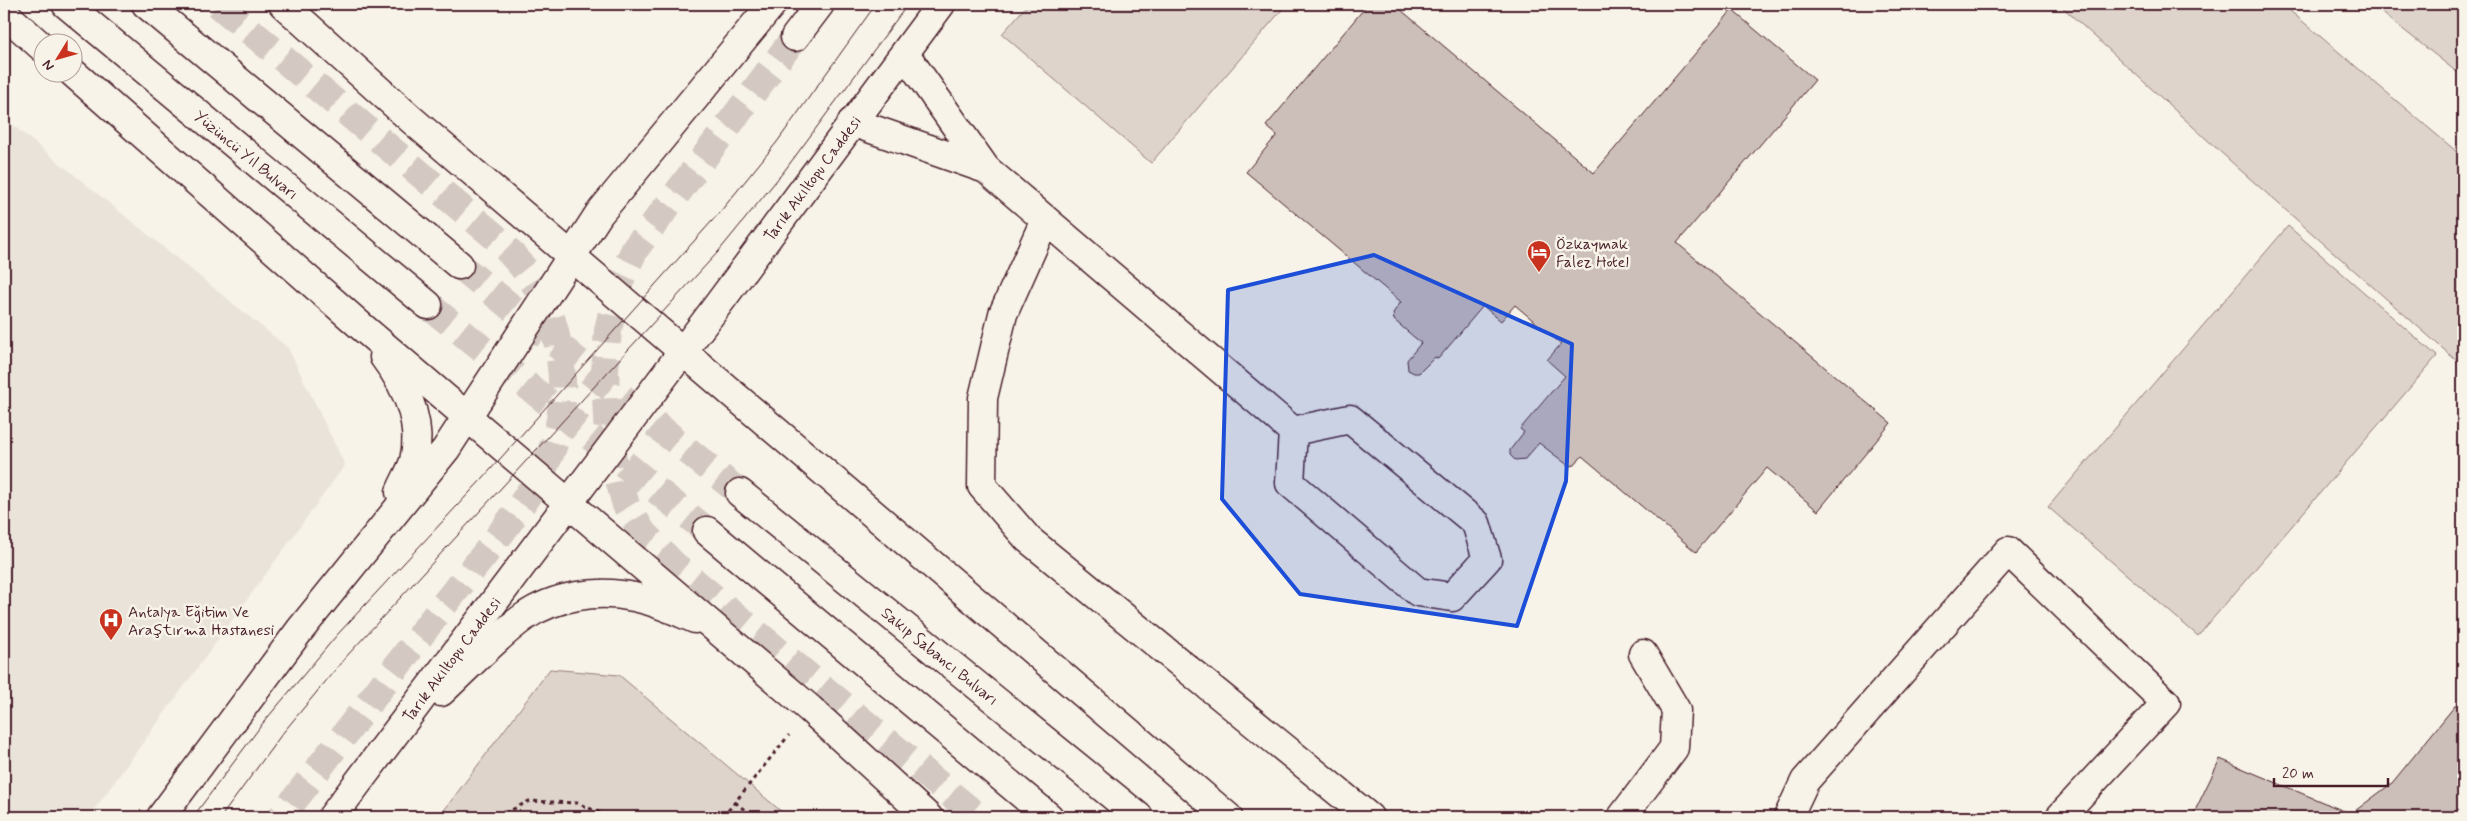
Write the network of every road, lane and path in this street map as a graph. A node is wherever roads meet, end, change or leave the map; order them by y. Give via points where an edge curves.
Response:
1 (66, 4) edge
2 (146, 4) edge
3 (283, 4) edge
4 (772, 4) edge
5 (820, 4) edge
6 (941, 4) edge
7 (4, 13) edge
8 (795, 37) tunnel mouth
9 (32, 38) edge
10 (905, 54) junction
11 (82, 81) edge
12 (852, 122) junction
13 (986, 169) junction
14 (1045, 220) junction
15 (573, 255) junction
16 (459, 265) tunnel mouth
17 (428, 305) tunnel mouth
18 (362, 327) junction
19 (682, 351) junction
20 (468, 416) junction
21 (1293, 431) junction
22 (740, 493) tunnel mouth
23 (570, 502) junction
24 (386, 523) junction
25 (706, 531) tunnel mouth
26 (716, 628) junction
27 (1643, 654) dead end
28 (810, 709) junction
29 (392, 737) junction
30 (735, 802) junction
31 (161, 817) edge
32 (332, 817) edge
33 (498, 817) edge
34 (610, 817) edge
35 (722, 817) edge
36 (753, 817) edge
37 (928, 817) edge
38 (1049, 817) edge
39 (1139, 817) edge
40 (1228, 817) edge
41 (1369, 817) edge
42 (1622, 817) edge
43 (1788, 817) edge
44 (2060, 817) edge

1 - 17 main road, Yüzüncü Yıl Bulvarı
2 - 16 main road
3 - 15 main road via 412,120
4 - 15 main road via 607,204
5 - 8 main road
6 - 10 main road, Tarık Akıltopu Caddesi
7 - 9 main road
10 - 12 main road, Tarık Akıltopu Caddesi
10 - 13 main road
11 - 18 main road
12 - 13 main road
12 - 19 main road, Tarık Akıltopu Caddesi
13 - 14 main road
14 - 21 main road
14 - 41 main road via 1003,314 985,388 982,486 1028,539
15 - 19 main road
15 - 20 main road
18 - 20 main road
18 - 24 main road via 394,370 415,418 414,462
19 - 23 main road, Tarık Akıltopu Caddesi
19 - 40 main road
20 - 23 main road
20 - 24 main road via 446,449
21 - 21 main road via 1290,483 1418,592 1452,597 1487,559 1476,523 1350,419
22 - 39 main road, Sakıp Sabancı Bulvarı
23 - 26 main road
23 - 29 main road, Tarık Akıltopu Caddesi
24 - 31 main road via 300,630
25 - 38 main road
26 - 28 main road
26 - 29 main road via 635,597 608,594 575,596 544,605 523,617
27 - 42 main road via 1676,710 1674,748
28 - 30 path
28 - 37 main road
29 - 32 main road, Tarık Akıltopu Caddesi
30 - 35 path
30 - 36 path
33 - 34 path via 529,801 577,803
43 - 44 main road via 1805,781 2008,551 2166,703

